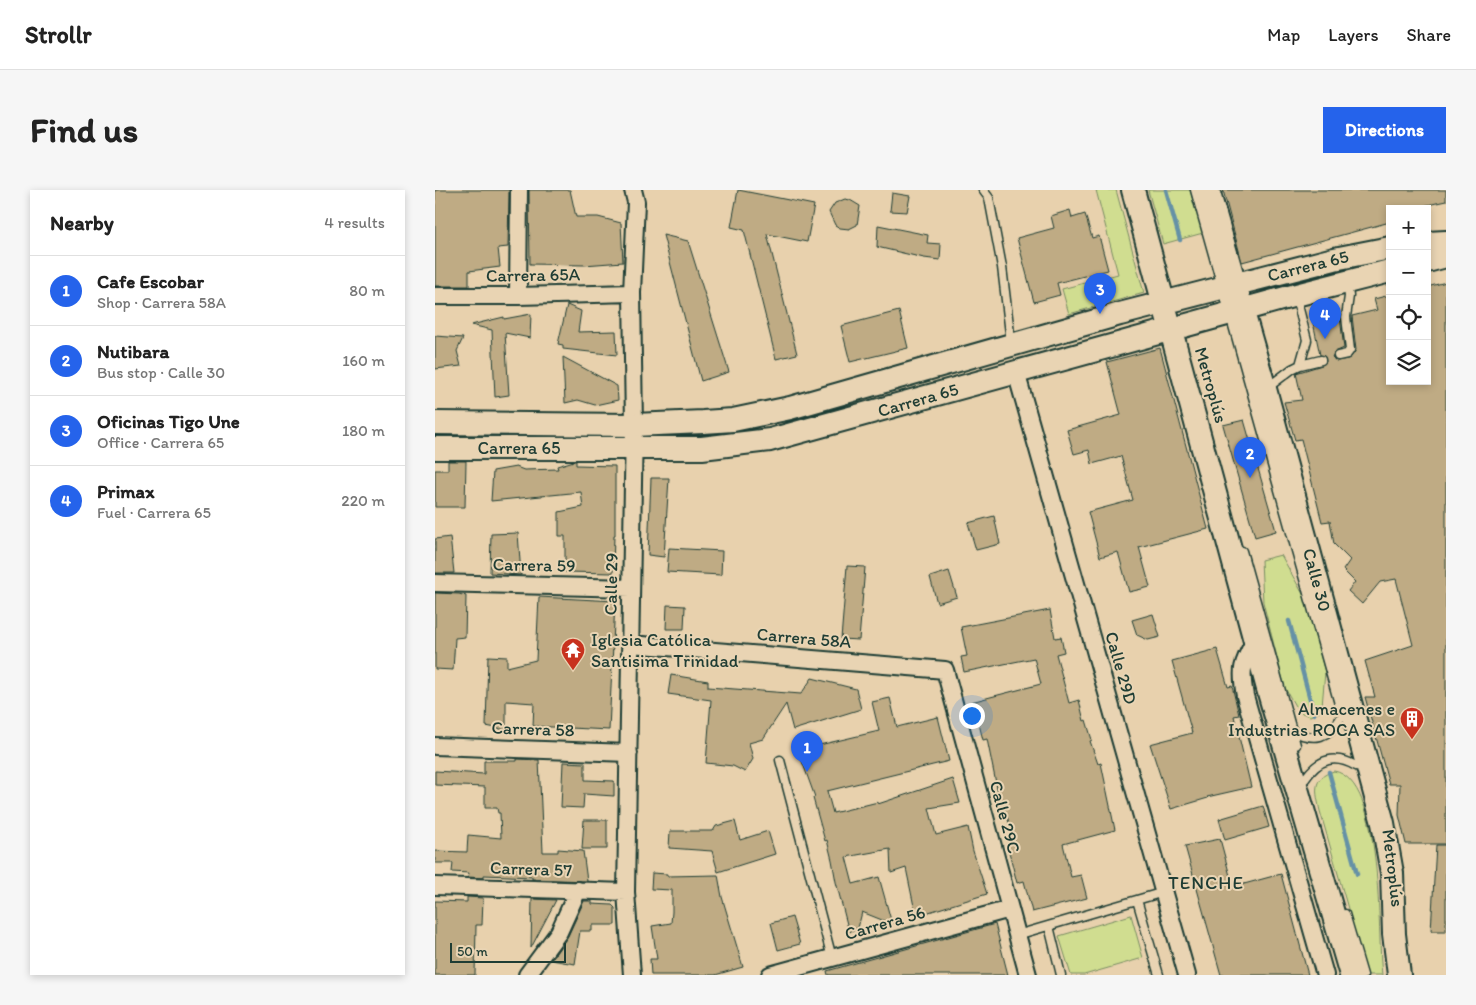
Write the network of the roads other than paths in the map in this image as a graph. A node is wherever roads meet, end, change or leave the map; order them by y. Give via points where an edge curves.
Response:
1 (519, 190) edge
2 (983, 190) edge
3 (1133, 190) edge
4 (1195, 190) edge
5 (1208, 190) edge
6 (634, 192) edge
7 (1446, 242) edge
8 (1431, 243) edge
9 (1386, 249) edge
10 (1446, 256) edge
11 (1431, 260) edge
12 (1386, 272) edge
13 (1346, 282) junction
14 (1229, 286) junction
15 (632, 293) junction
16 (1296, 295) junction
17 (435, 296) edge
18 (518, 296) junction
19 (1236, 312) junction
20 (1174, 315) junction
21 (1011, 345) junction
22 (1338, 356) dead end
23 (1321, 360) dead end
24 (1300, 365) junction
25 (1016, 372) junction
26 (1265, 389) junction
27 (435, 423) edge
28 (634, 425) junction
29 (435, 448) edge
30 (633, 448) junction
31 (1239, 540) dead end
32 (435, 583) edge
33 (631, 588) junction
34 (1255, 640) junction
35 (630, 644) junction
36 (945, 670) joint
37 (1342, 716) junction
38 (1345, 724) dead end
39 (1292, 731) junction
40 (435, 746) edge
41 (1297, 750) dead end
42 (629, 752) junction
43 (1354, 758) dead end
44 (780, 760) dead end
45 (1356, 766) junction
46 (1303, 769) dead end
47 (1359, 775) dead end
48 (1305, 779) junction
49 (1308, 788) dead end
50 (435, 886) edge
51 (578, 890) junction
52 (627, 892) junction
53 (1164, 892) junction
54 (1137, 900) junction
55 (1010, 909) junction
56 (1343, 909) dead end
57 (1049, 926) junction
58 (1017, 935) junction
59 (832, 958) junction
60 (528, 973) edge
61 (631, 975) edge
62 (770, 975) edge
63 (1028, 975) edge
64 (1061, 975) edge
65 (1159, 975) edge
66 (1187, 975) edge
67 (1325, 975) edge
68 (1351, 975) edge
69 (1363, 975) edge
70 (1399, 975) edge

1 - 18 street
2 - 21 lane via 989,198 1002,267
3 - 20 main road
4 - 14 lane
5 - 14 main road, Calle 30
6 - 15 street, Calle 29 via 637,202
7 - 8 main road
9 - 14 main road, Carrera 65
10 - 11 main road
12 - 13 main road, Carrera 65
13 - 16 main road, Carrera 65
13 - 22 lane via 1350,350
14 - 19 main road, Calle 30
14 - 20 main road, Carrera 65
15 - 18 street, Carrera 65A
15 - 28 street, Calle 29
16 - 19 main road, Carrera 65
16 - 24 lane via 1307,340
17 - 18 street, Carrera 65A
19 - 20 main road, Carrera 65
19 - 26 main road, Calle 30
19 - 37 lane
20 - 21 main road, Carrera 65
20 - 25 main road, Carrera 65
20 - 34 main road
21 - 28 main road, Carrera 65 via 764,414 711,422
23 - 24 lane
24 - 26 lane
25 - 30 main road, Carrera 65 via 770,440 702,448
25 - 53 street, Calle 29D
26 - 70 main road, Calle 30 via 1387,840
27 - 28 main road, Carrera 65
28 - 30 street, Calle 29
29 - 30 main road, Carrera 65
30 - 33 street, Calle 29
31 - 39 lane
32 - 33 street, Carrera 59
33 - 35 street, Calle 29
34 - 67 street via 1243,662 1245,696
34 - 68 main road
35 - 36 street, Carrera 58A
35 - 42 street, Calle 29
36 - 55 street, Calle 29C
37 - 38 lane
37 - 39 lane via 1333,729 1317,737
39 - 41 lane
40 - 42 street, Carrera 58
42 - 52 street, Calle 29
43 - 45 lane
44 - 59 lane
45 - 47 lane
45 - 48 lane via 1341,759 1332,759 1315,766
46 - 48 lane
48 - 49 lane
50 - 51 street, Carrera 57
51 - 52 street, Carrera 57
51 - 60 street via 559,932
52 - 61 street, Calle 29
53 - 54 lane
53 - 66 street, Calle 29D
54 - 57 lane
54 - 65 lane
55 - 58 street, Calle 29C
55 - 59 street, Carrera 56
56 - 69 lane
57 - 58 lane
57 - 64 lane
58 - 63 street, Calle 29C
59 - 62 street, Carrera 56

